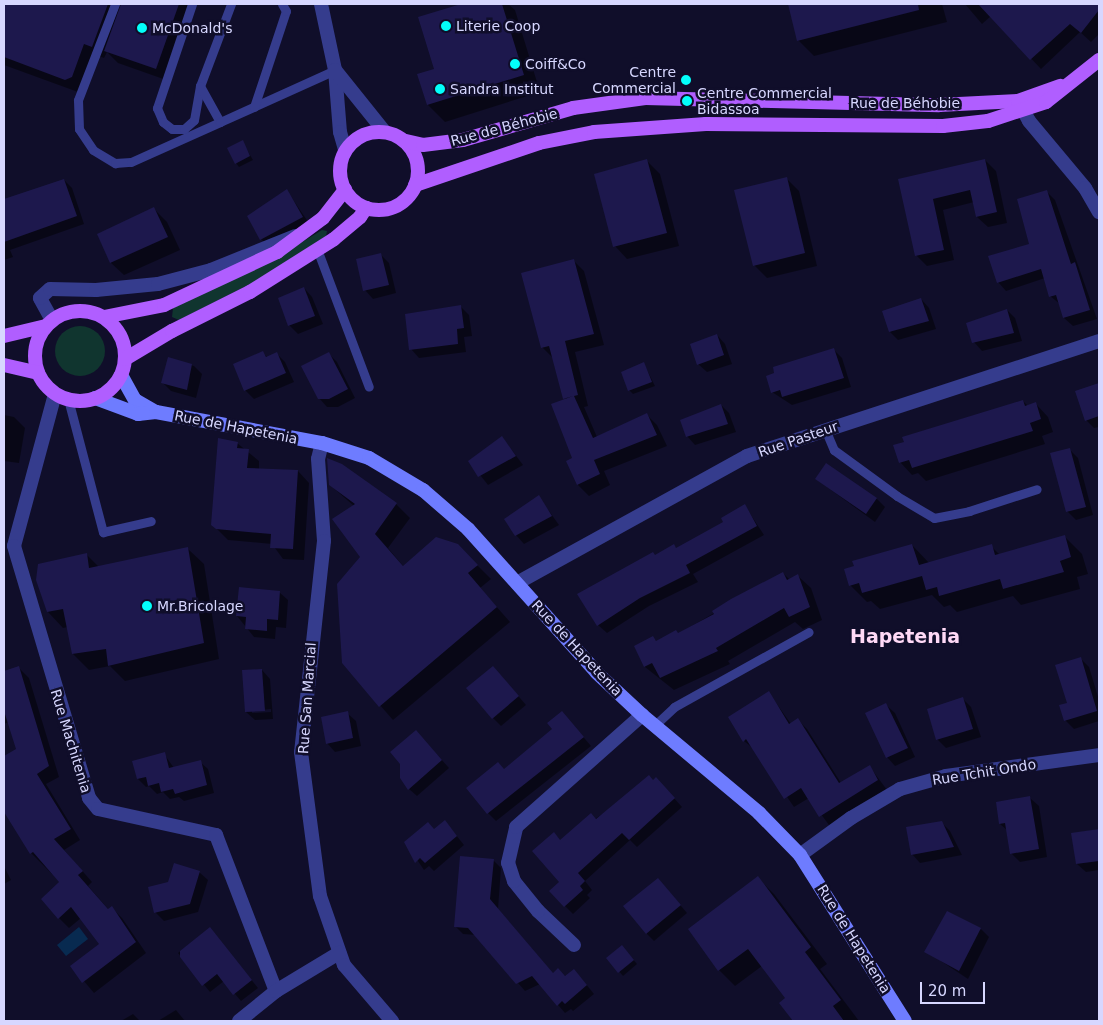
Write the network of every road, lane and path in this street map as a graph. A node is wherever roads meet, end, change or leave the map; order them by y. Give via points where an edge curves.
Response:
1 (115, 4) edge
2 (192, 4) edge
3 (231, 4) edge
4 (282, 4) edge
5 (321, 4) edge
6 (1099, 60) edge
7 (335, 70) junction
8 (200, 86) junction
9 (1020, 106) junction
10 (254, 107) junction
11 (220, 122) junction
12 (384, 131) junction
13 (406, 141) junction
14 (345, 150) junction
15 (416, 185) junction
16 (345, 190) junction
17 (366, 208) junction
18 (1099, 212) edge
19 (303, 232) junction
20 (318, 249) junction
21 (104, 317) junction
22 (49, 323) junction
23 (4, 336) edge
24 (1099, 341) edge
25 (125, 360) junction
26 (4, 365) edge
27 (38, 373) junction
28 (121, 375) junction
29 (369, 386) dead end
30 (62, 396) junction
31 (95, 398) junction
32 (156, 412) junction
33 (825, 430) junction
34 (322, 443) junction
35 (1037, 489) dead end
36 (151, 522) dead end
37 (517, 583) junction
38 (809, 632) dead end
39 (642, 715) junction
40 (655, 725) junction
41 (1099, 755) edge
42 (800, 855) junction
43 (574, 945) dead end
44 (340, 952) junction
45 (276, 991) junction
46 (239, 1021) edge
47 (392, 1021) edge
48 (905, 1021) edge

1 - 11 lane via 78,100 79,129 92,150 115,163 131,162
2 - 8 lane via 157,108 163,122 172,129 184,129 194,120
3 - 8 lane
4 - 10 lane via 286,11
5 - 7 street
6 - 9 main road, Rue de Béhobie via 1077,80
7 - 10 lane
7 - 12 street
7 - 14 street via 340,132
8 - 11 lane
9 - 13 main road, Rue de Béhobie via 645,98 573,108 463,140 423,145
9 - 15 main road, Rue de Béhobie via 988,121 943,126 706,124 594,132 539,143
9 - 18 street via 1085,188
10 - 11 lane
12 - 13 main road
12 - 14 main road via 365,134
13 - 15 main road via 418,162
14 - 16 main road via 340,172
15 - 17 main road via 409,196 390,209
16 - 17 main road
16 - 19 main road via 323,218
17 - 20 main road via 360,217
19 - 21 main road via 277,252 164,305
19 - 22 street via 211,270 158,284 96,290 50,289 40,298
20 - 25 main road via 250,292
20 - 29 lane
21 - 22 main road via 78,310
21 - 25 main road via 121,335
22 - 23 main road
22 - 27 main road via 35,348
24 - 33 street, Rue Pasteur
25 - 28 main road
26 - 27 main road
27 - 30 main road
28 - 31 main road via 106,393
28 - 32 main road, Rue de Hapetenia via 135,400
30 - 31 main road
30 - 36 lane via 103,532
30 - 45 street, Rue Machitenia via 14,546 89,798 98,809 216,836
31 - 32 main road, Rue de Hapetenia via 138,414
32 - 34 main road, Rue de Hapetenia
33 - 35 lane via 834,450 897,496 934,518 969,511
33 - 37 street, Rue Pasteur via 747,456
34 - 37 main road, Rue de Hapetenia via 369,458 423,490 468,529
34 - 44 street, Rue San Marcial via 318,460 324,540 301,752 320,896
37 - 39 main road, Rue de Hapetenia via 597,673
38 - 40 lane via 674,707
39 - 40 main road, Rue de Hapetenia
39 - 43 street via 516,827 508,864 514,881 538,911
40 - 42 main road, Rue de Hapetenia via 759,812
41 - 42 street, Rue Tchit Ondo via 946,776 900,789 851,818
42 - 48 main road, Rue de Hapetenia
44 - 45 street
44 - 47 street, Rue San Marcial via 344,965
45 - 46 street

